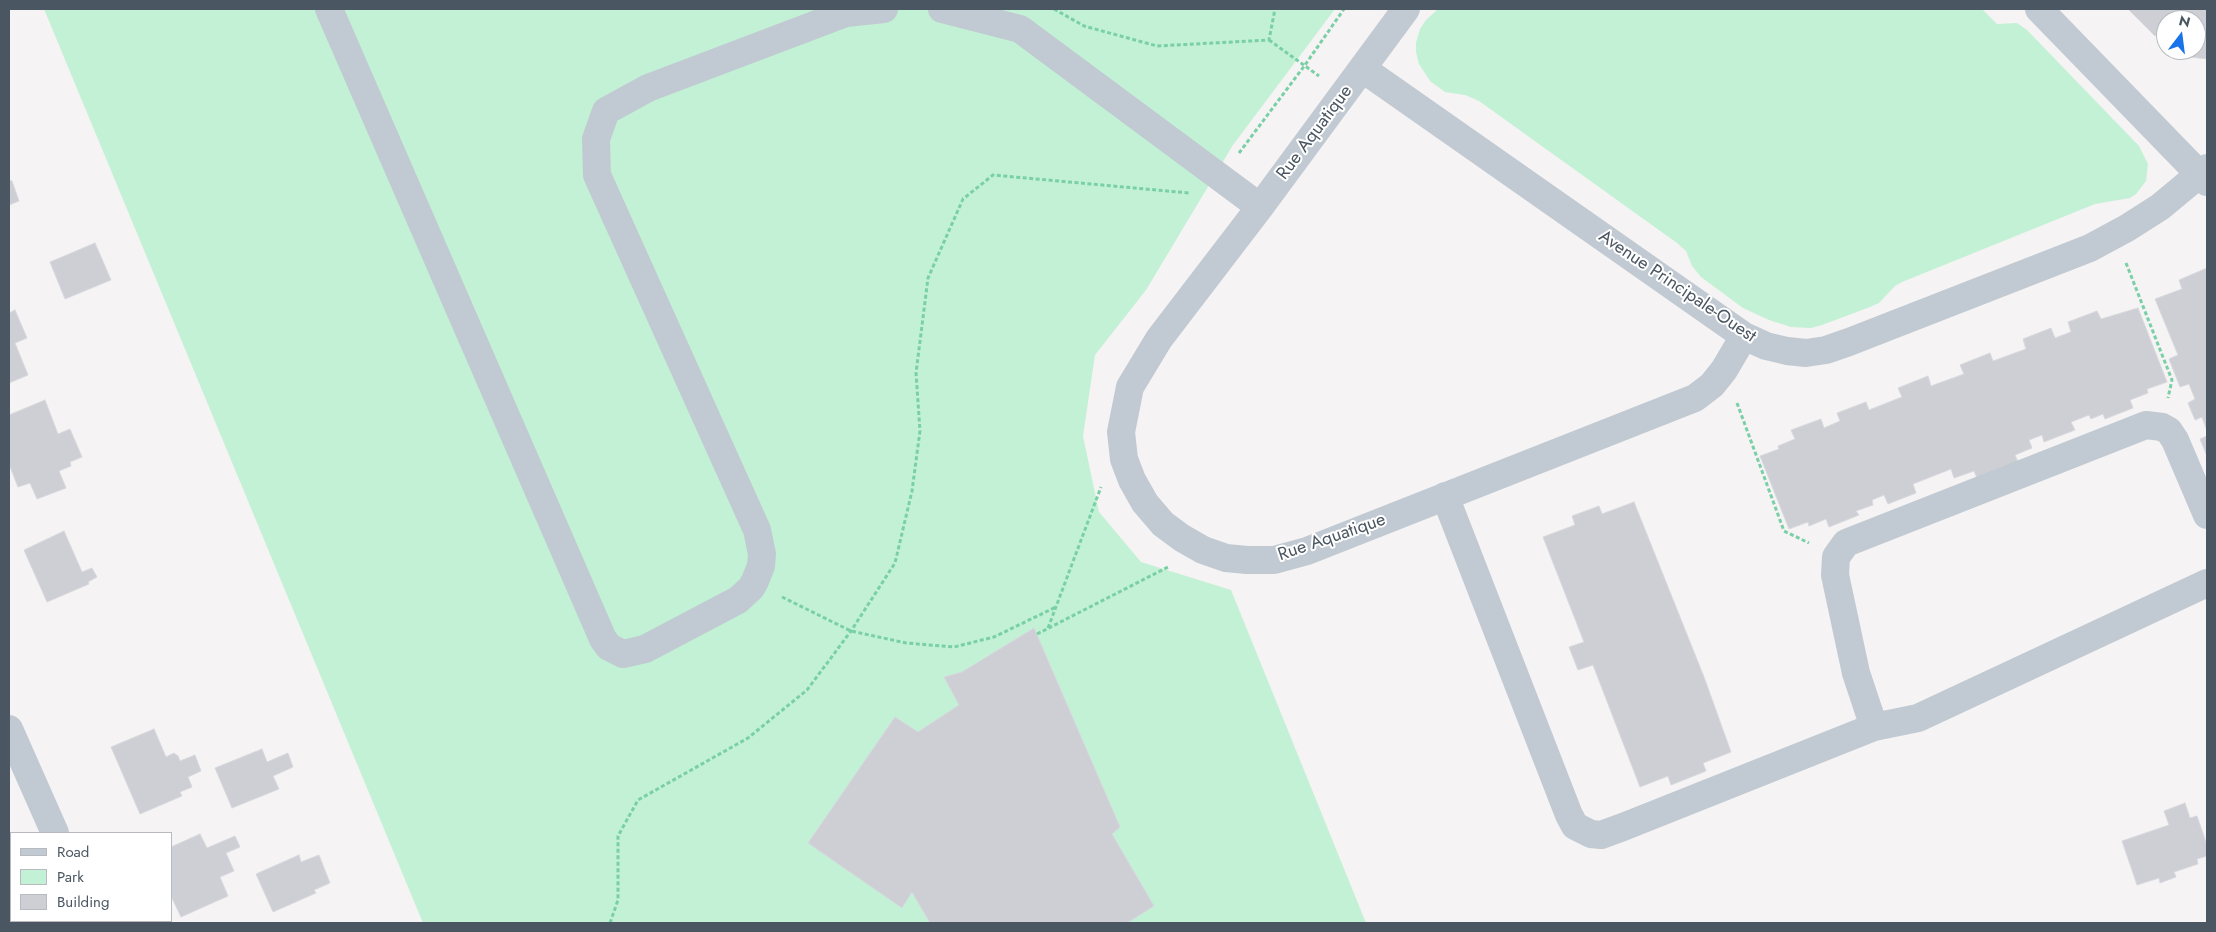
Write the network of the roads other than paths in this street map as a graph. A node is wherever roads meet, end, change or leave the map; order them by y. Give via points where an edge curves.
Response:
1 (329, 9) edge
2 (884, 9) edge
3 (942, 9) edge
4 (1406, 9) edge
5 (2038, 9) edge
6 (1362, 68) junction
7 (2205, 175) edge
8 (1260, 206) junction
9 (1744, 336) junction
10 (1445, 496) junction
11 (2207, 515) edge
12 (2207, 582) edge
13 (1874, 726) junction
14 (9, 729) edge
15 (55, 832) edge

1 - 2 street via 603,639 609,647 623,654 645,649 738,600 752,588 762,554 757,530 597,175 596,139 606,111 648,88 846,13
3 - 8 street via 1020,29
4 - 6 street, Rue Aquatique
5 - 7 street
6 - 8 street, Rue Aquatique
6 - 9 street, Avenue Principale-Ouest
7 - 9 street, Avenue Principale-Ouest via 2160,207 2090,248 1826,350 1787,351
8 - 10 street, Rue Aquatique via 1155,345 1130,387 1121,432 1124,458 1141,495 1163,524 1203,550 1226,558 1274,560
9 - 10 street, Rue Aquatique via 1724,370 1695,398
10 - 13 street via 1569,815 1575,826 1584,832 1601,835 1612,832
11 - 13 street via 2169,431 2146,425 1855,539 1840,549 1835,574 1856,673
12 - 13 street via 1918,718
14 - 15 street

